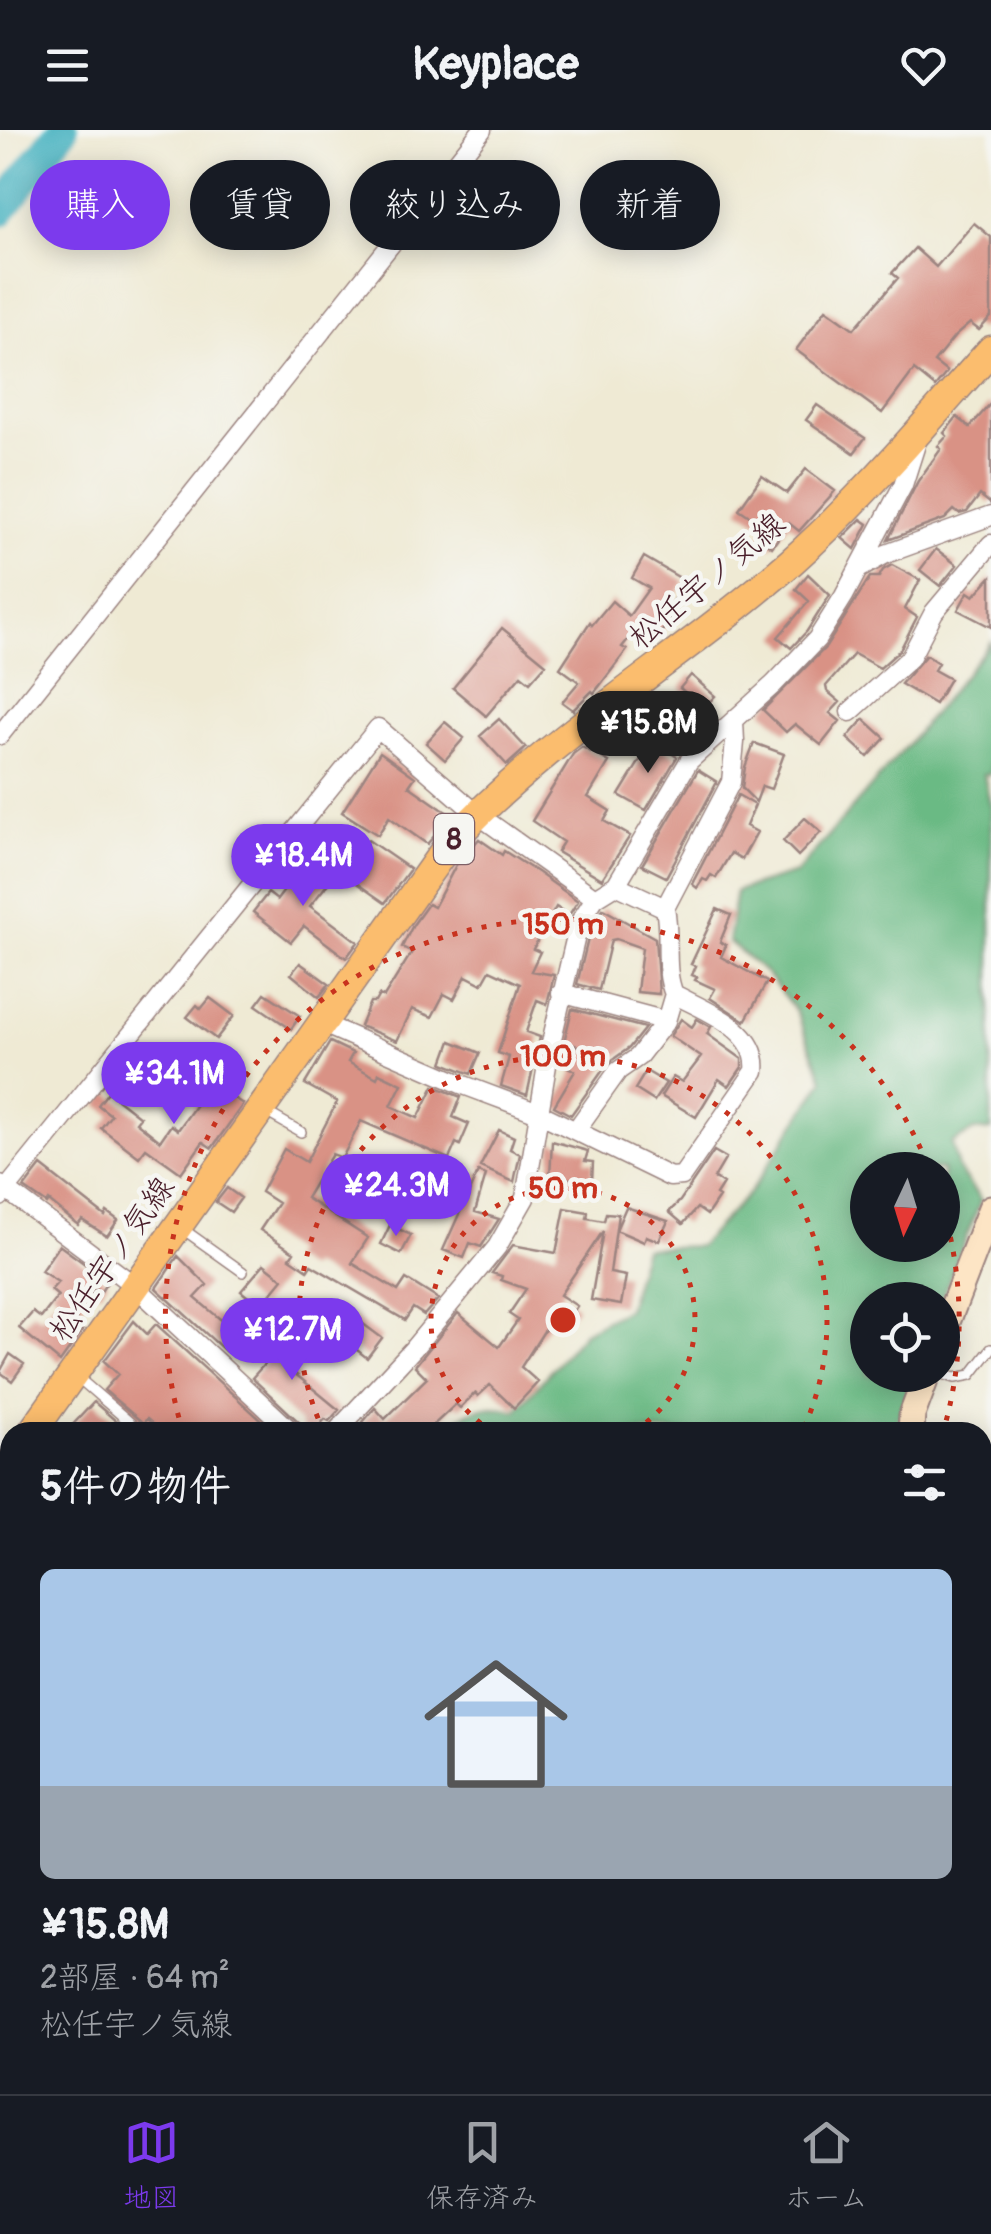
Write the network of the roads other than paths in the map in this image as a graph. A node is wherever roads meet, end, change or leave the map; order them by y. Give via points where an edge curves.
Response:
1 (482, 130) edge
2 (991, 350) edge
3 (921, 428) junction
4 (991, 516) edge
5 (991, 544) edge
6 (858, 569) junction
7 (850, 712) dead end
8 (734, 720) junction
9 (0, 735) edge
10 (477, 814) junction
11 (616, 886) junction
12 (596, 898) junction
13 (665, 908) junction
14 (561, 993) junction
15 (674, 994) junction
16 (666, 1021) junction
17 (321, 1024) junction
18 (260, 1109) junction
19 (542, 1114) junction
20 (576, 1130) junction
21 (300, 1132) dead end
22 (2, 1191) edge
23 (991, 1208) edge
24 (178, 1225) junction
25 (986, 1237) edge
26 (242, 1272) dead end
27 (136, 1287) junction
28 (960, 1295) edge
29 (991, 1349) edge
30 (74, 1374) junction
31 (960, 1377) edge
32 (921, 1392) edge
33 (39, 1422) edge
34 (129, 1422) edge
35 (281, 1422) edge
36 (346, 1422) edge
37 (912, 1422) edge

1 - 9 street
2 - 3 main road, 松任宇ノ気線 / 8
3 - 6 street via 904,484
3 - 10 main road, 松任宇ノ気線 / 8 via 793,560
4 - 6 street
5 - 7 street via 934,612 910,658
6 - 8 street via 816,638
8 - 11 street via 689,761
8 - 13 street via 731,782
10 - 12 street
10 - 17 main road, 松任宇ノ気線 / 8
10 - 22 street via 378,728
11 - 12 street
11 - 13 street
12 - 14 street via 579,923
13 - 15 street
14 - 16 street
14 - 19 street
15 - 16 street
15 - 20 street via 732,1025 756,1060 682,1176 670,1177
16 - 20 street via 638,1057 618,1070
17 - 18 main road, 松任宇ノ気線 / 8
17 - 19 street
18 - 21 lane
18 - 24 main road, 松任宇ノ気線 / 8
19 - 20 street
19 - 36 street via 525,1198 512,1225 414,1350
22 - 27 street
23 - 25 main road
24 - 26 lane
24 - 27 main road, 松任宇ノ気線 / 8
25 - 28 main road
27 - 30 main road, 松任宇ノ気線 / 8
27 - 35 street
29 - 31 lane via 972,1375
30 - 33 main road, 松任宇ノ気線 / 8
30 - 34 lane
32 - 37 main road

